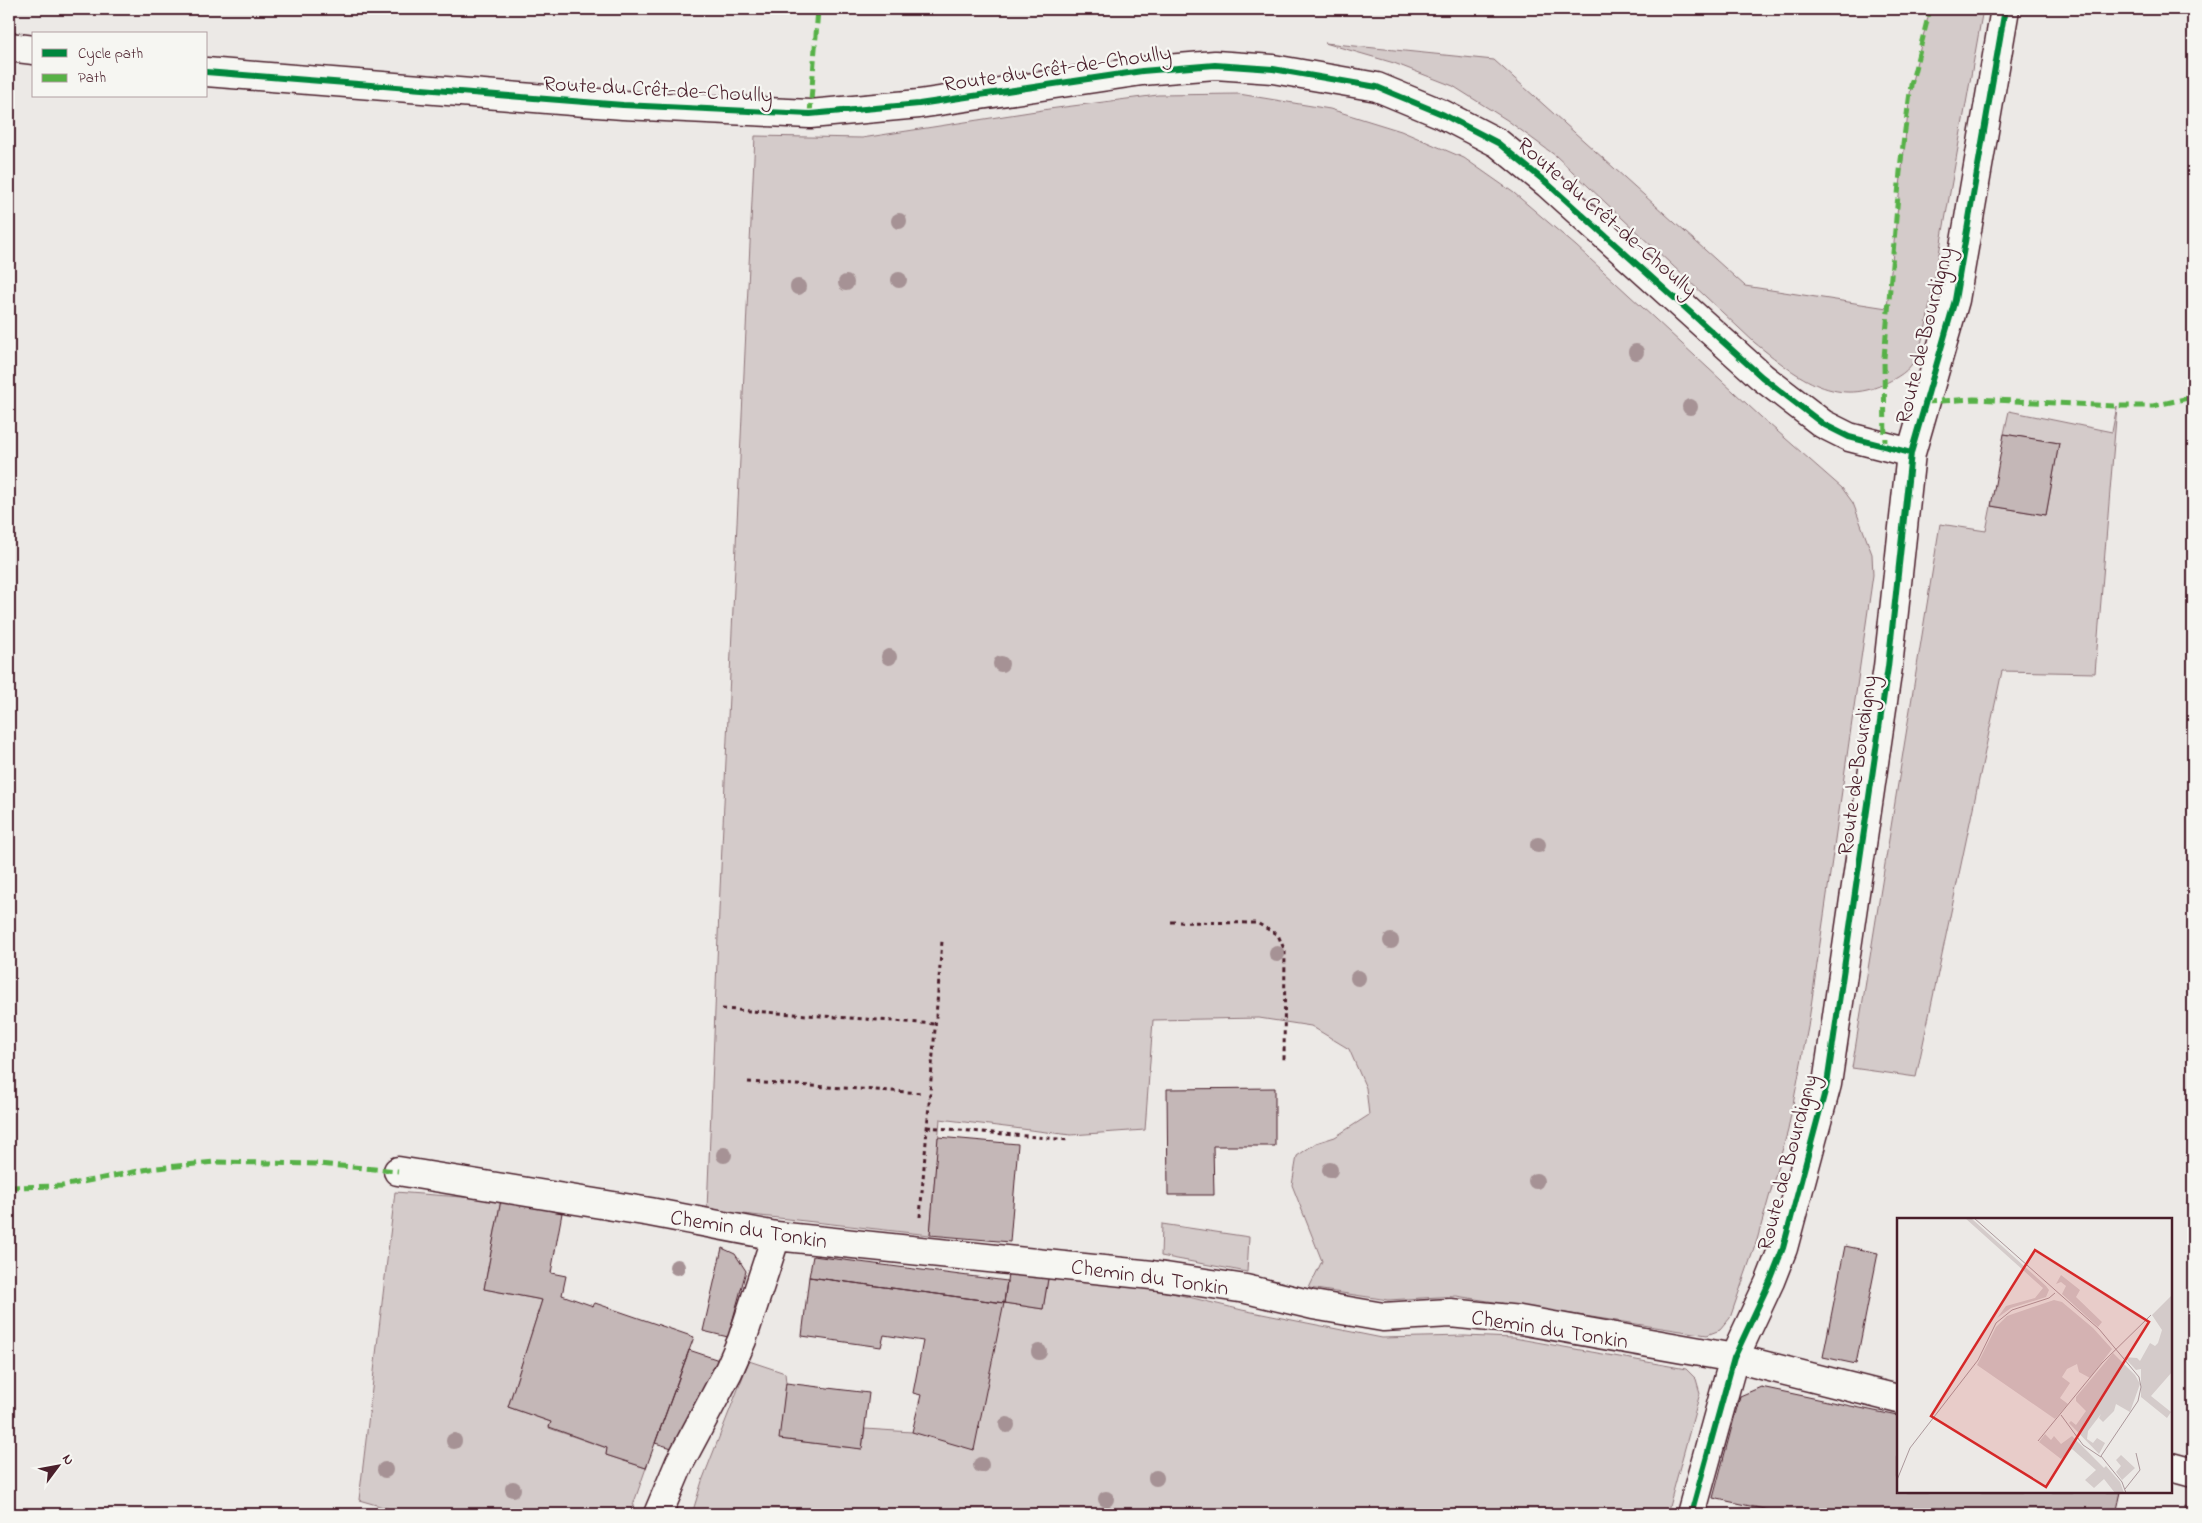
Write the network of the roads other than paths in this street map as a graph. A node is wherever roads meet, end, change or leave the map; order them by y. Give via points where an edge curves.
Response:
1 (2005, 9) edge
2 (9, 47) edge
3 (32, 50) edge
4 (208, 72) edge
5 (1911, 454) junction
6 (398, 1171) dead end
7 (776, 1236) junction
8 (1734, 1358) junction
9 (1897, 1399) edge
10 (2172, 1467) edge
11 (2193, 1473) edge
12 (658, 1514) edge
13 (1691, 1514) edge

1 - 5 street, Route de Bourdigny via 1955,300
2 - 3 street
4 - 5 street, Route du Crêt-de-Choully via 623,105 810,114 919,104 1142,71 1215,65 1273,69 1377,87 1442,114 1498,143 1762,377 1823,424 1849,437
5 - 8 street, Route de Bourdigny via 1888,667 1827,1084 1783,1248
6 - 7 street, Chemin du Tonkin
7 - 8 street, Chemin du Tonkin via 1152,1275 1246,1289 1383,1318 1450,1313 1520,1320
7 - 12 street via 742,1340 680,1462
8 - 9 street, Chemin du Tonkin
8 - 13 street, Route de Bourdigny
10 - 11 street

